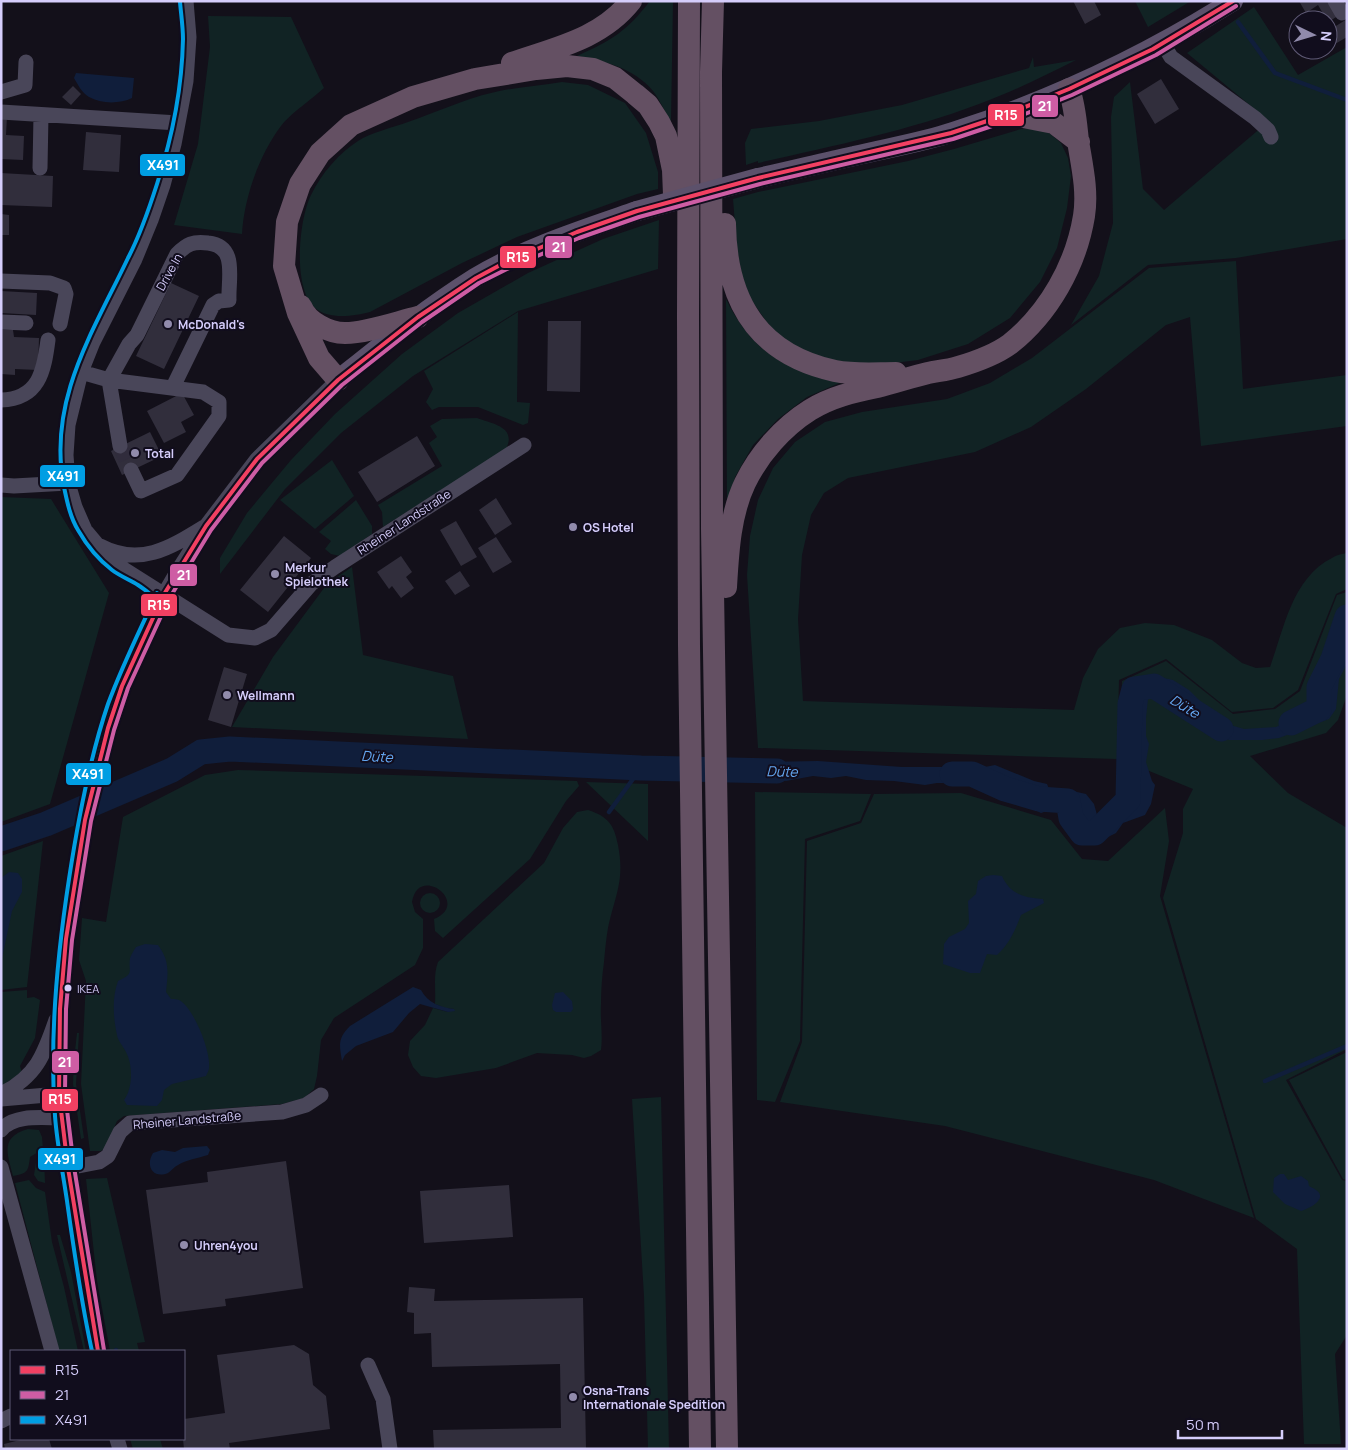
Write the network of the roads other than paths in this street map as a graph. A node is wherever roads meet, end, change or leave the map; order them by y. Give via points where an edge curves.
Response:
1 (186, 1) edge
2 (631, 1) edge
3 (689, 1) edge
4 (713, 1) edge
5 (1233, 1) edge
6 (1163, 44) junction
7 (26, 62) dead end
8 (712, 72) junction
9 (475, 79) junction
10 (1069, 89) junction
11 (1, 92) edge
12 (1, 112) edge
13 (1008, 114) junction
14 (41, 115) junction
15 (178, 123) junction
16 (1271, 137) dead end
17 (1078, 142) junction
18 (40, 168) dead end
19 (284, 266) junction
20 (1, 281) edge
21 (418, 317) junction
22 (688, 317) junction
23 (1, 322) edge
24 (26, 323) dead end
25 (60, 324) dead end
26 (48, 340) dead end
27 (80, 372) junction
28 (927, 373) junction
29 (109, 380) junction
30 (338, 380) junction
31 (173, 387) junction
32 (1, 400) edge
33 (524, 444) dead end
34 (120, 446) tunnel mouth
35 (131, 470) tunnel mouth
36 (68, 483) junction
37 (1, 485) edge
38 (206, 526) junction
39 (86, 530) junction
40 (163, 596) junction
41 (714, 643) junction
42 (60, 1009) junction
43 (1, 1094) edge
44 (59, 1094) junction
45 (321, 1095) dead end
46 (1, 1099) edge
47 (61, 1118) junction
48 (1, 1130) edge
49 (1, 1167) edge
50 (68, 1168) junction
51 (52, 1350) edge
52 (98, 1350) edge
53 (368, 1365) dead end
54 (390, 1449) edge
55 (700, 1449) edge
56 (727, 1449) edge

1 - 15 street via 189,37 186,81
2 - 9 highway via 608,23 588,36 502,66
3 - 22 highway
4 - 8 highway
5 - 6 main road
6 - 10 main road
6 - 16 street via 1170,57 1255,118
7 - 11 street via 25,85
8 - 28 highway via 723,114 725,245 734,290 753,324 780,348 811,364 859,373
8 - 41 highway
9 - 19 highway via 413,96 351,125 320,152 300,184 287,222
9 - 22 highway via 567,66 593,69 615,78 648,105 666,136 673,170 676,305
10 - 13 main road
10 - 17 highway
12 - 14 street
13 - 17 highway via 1054,123
13 - 21 main road, bridge via 912,144 758,178 636,211 504,263
14 - 15 street
14 - 18 street
15 - 27 street via 164,185 151,220
17 - 28 highway via 1085,174 1085,215 1076,251 1062,282 1044,308 1009,345 956,368
19 - 21 highway via 302,310 328,330 345,333 366,330
19 - 30 highway via 298,313 319,358
20 - 25 street via 50,283 64,288 66,294
21 - 30 main road
22 - 55 highway via 690,746
23 - 24 street
26 - 32 street via 44,368 38,381 28,393 15,399
27 - 29 street
27 - 36 street via 68,425
28 - 41 highway via 834,397 809,410 767,449 745,483 736,512 728,552 726,614
29 - 31 street
29 - 31 street, Drive In via 137,335 177,254 194,242 221,246 227,253 229,264 229,300 212,305
29 - 34 street
30 - 38 street via 257,459
31 - 35 street via 203,392 219,402 219,416 177,475 141,491
33 - 40 street, Rheiner Landstraße via 311,584 271,630 255,638 228,635
36 - 37 street
36 - 39 street
38 - 39 street via 180,542 153,553 134,556 118,554 101,546
38 - 40 street
39 - 40 street, Rheiner Landstraße via 111,561
40 - 42 street via 122,686 93,786 66,939
41 - 56 highway
42 - 43 street via 32,1074
42 - 44 street
44 - 46 street
44 - 47 street
45 - 50 street, Rheiner Landstraße via 282,1112 130,1123 120,1132 108,1156 99,1162
47 - 48 street via 27,1118 11,1122
47 - 50 street
49 - 51 street
50 - 52 street
53 - 54 street via 383,1399

